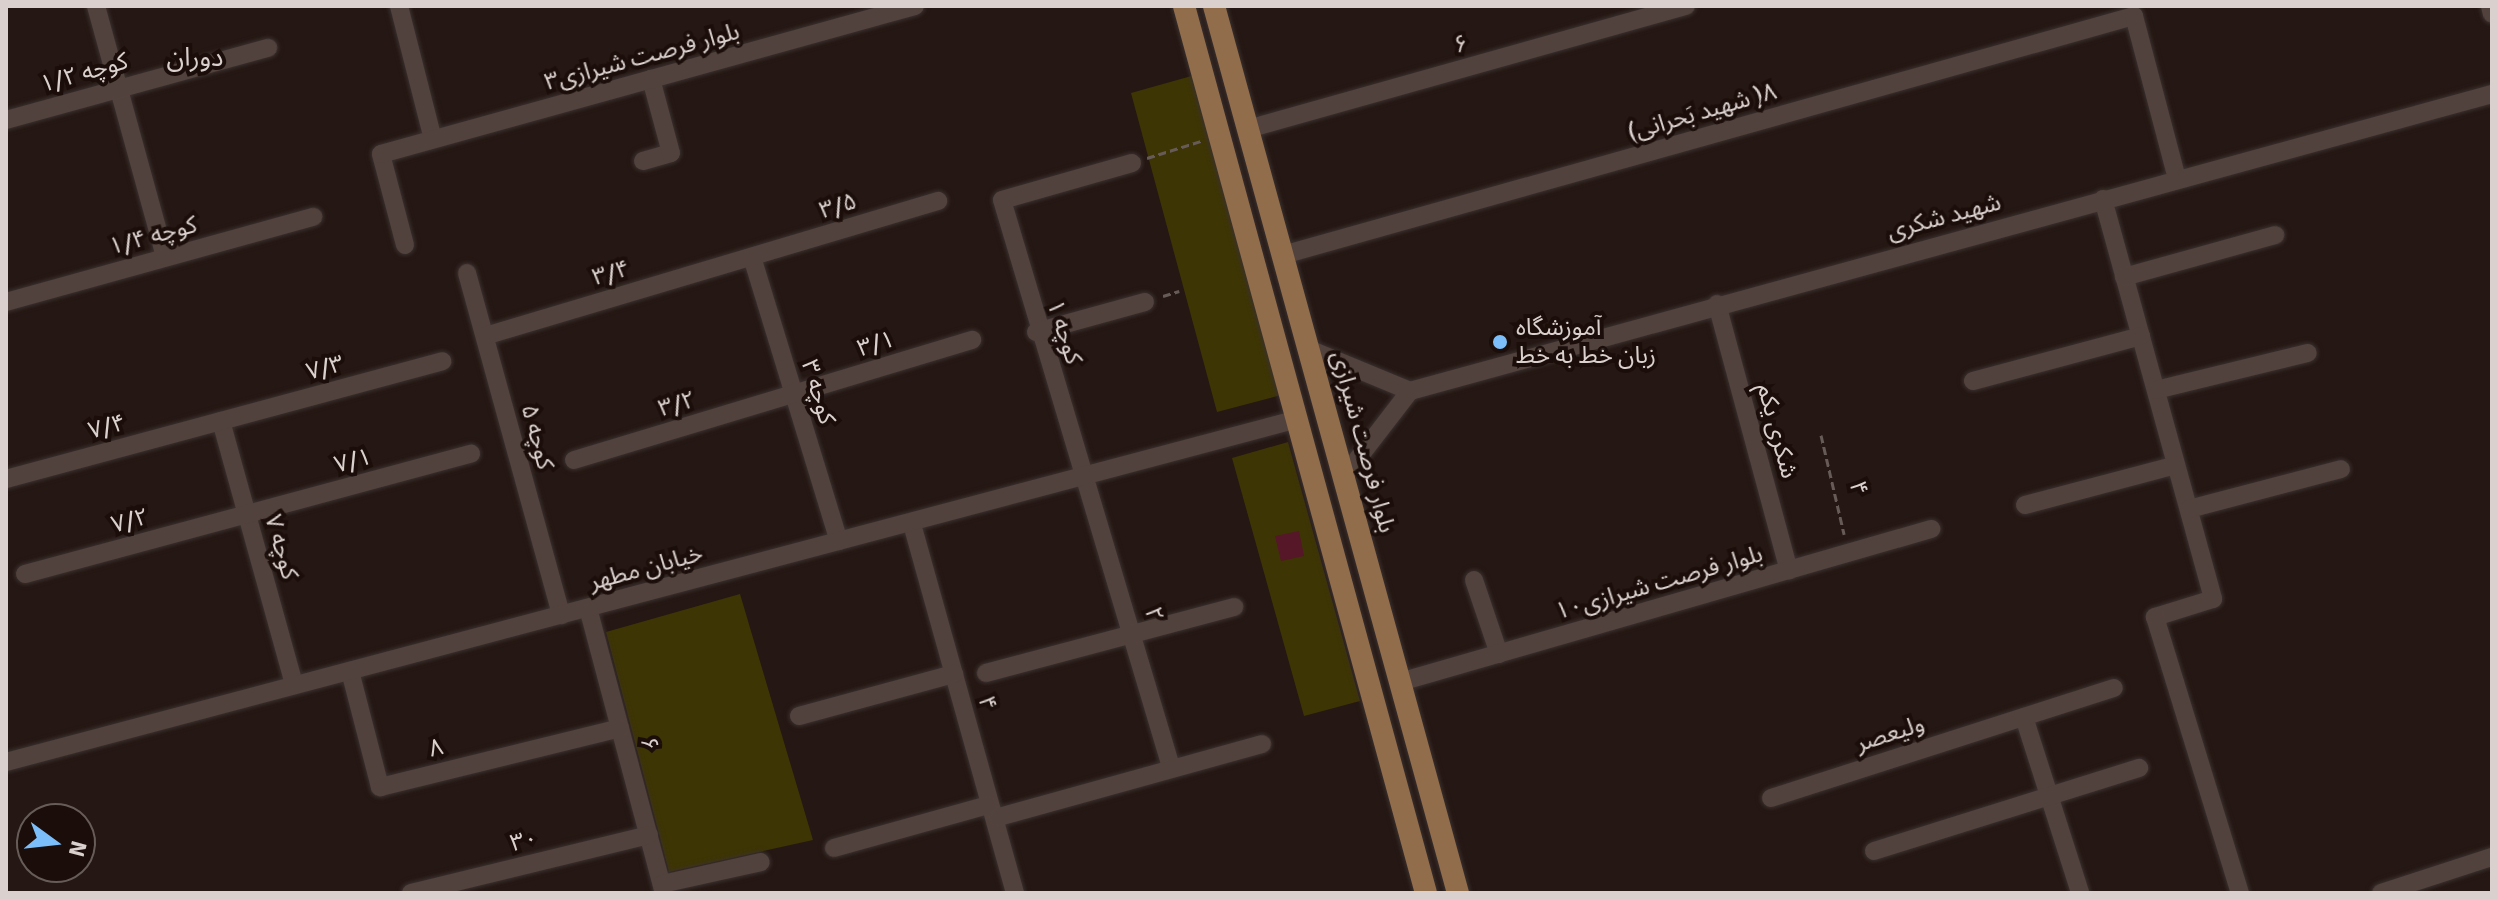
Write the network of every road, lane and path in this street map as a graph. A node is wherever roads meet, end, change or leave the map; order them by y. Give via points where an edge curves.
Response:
1 (96, 6) edge
2 (399, 6) edge
3 (915, 6) edge
4 (1184, 6) edge
5 (1214, 6) edge
6 (1686, 6) edge
7 (2490, 6) edge
8 (2492, 14) edge
9 (268, 48) dead end
10 (651, 79) junction
11 (119, 89) junction
12 (2492, 94) edge
13 (6, 120) edge
14 (1248, 129) junction
15 (1219, 135) junction
16 (433, 139) junction
17 (643, 161) dead end
18 (1132, 163) joint
19 (2177, 179) junction
20 (2103, 199) junction
21 (938, 201) dead end
22 (313, 217) dead end
23 (2275, 235) dead end
24 (405, 245) dead end
25 (1283, 255) junction
26 (165, 257) junction
27 (752, 257) junction
28 (467, 273) dead end
29 (2124, 277) junction
30 (6, 302) edge
31 (1145, 302) dead end
32 (1717, 304) junction
33 (1036, 332) junction
34 (485, 336) junction
35 (2141, 336) junction
36 (972, 340) dead end
37 (1311, 350) junction
38 (2308, 353) dead end
39 (442, 361) dead end
40 (1973, 381) dead end
41 (2156, 390) junction
42 (1410, 391) junction
43 (794, 394) junction
44 (1298, 419) junction
45 (221, 421) junction
46 (1821, 435) dead end
47 (471, 454) dead end
48 (574, 460) dead end
49 (2176, 465) junction
50 (2341, 469) dead end
51 (1346, 474) junction
52 (1088, 476) junction
53 (6, 479) edge
54 (2025, 505) dead end
55 (2189, 509) junction
56 (247, 515) junction
57 (912, 524) junction
58 (1931, 529) dead end
59 (839, 541) junction
60 (1848, 553) junction
61 (1789, 570) junction
62 (25, 574) dead end
63 (1474, 580) dead end
64 (1234, 607) dead end
65 (588, 608) junction
66 (561, 615) junction
67 (1134, 633) junction
68 (1499, 654) junction
69 (350, 671) junction
70 (986, 673) dead end
71 (954, 674) junction
72 (1400, 682) junction
73 (294, 685) junction
74 (2114, 688) dead end
75 (799, 716) dead end
76 (2024, 717) junction
77 (620, 728) junction
78 (1262, 744) dead end
79 (6, 762) edge
80 (1171, 767) junction
81 (2139, 768) dead end
82 (2049, 796) junction
83 (1771, 798) dead end
84 (993, 811) junction
85 (649, 835) junction
86 (834, 848) dead end
87 (1874, 851) dead end
88 (2492, 857) edge
89 (761, 862) dead end
90 (663, 888) edge
91 (411, 893) edge
92 (1015, 893) edge
93 (1426, 893) edge
94 (1458, 893) edge
95 (2080, 893) edge
96 (2240, 893) edge
97 (2381, 893) edge

1 - 11 street
2 - 16 street
3 - 10 street, ۳بلوار فرصت شیرازی
4 - 15 main road
5 - 14 main road, بلوار فرصت شیرازی
6 - 14 street, ۶
7 - 8 street
9 - 11 street, کوچه ۱/۲
10 - 16 street, ۳بلوار فرصت شیرازی
10 - 17 street via 671,153
11 - 13 street, کوچه ۱/۲
11 - 26 street
12 - 19 street, شهید شکری
14 - 25 main road, بلوار فرصت شیرازی
15 - 18 path
15 - 44 main road
16 - 24 street, ۳بلوار فرصت شیرازی via 381,154
18 - 33 street, کوچه ۱ via 1002,200
19 - 20 street, شهید شکری
19 - 25 street, (شهید بَحرانی )۸ via 2134,16
20 - 29 street
20 - 32 street, شهید شکری
21 - 27 street, ۳/۵
22 - 26 street, کوچه ۱/۴
23 - 29 street
25 - 37 main road, بلوار فرصت شیرازی
26 - 30 street, کوچه ۱/۴
27 - 34 street, ۳/۴
27 - 43 street, کوچه ۳
28 - 34 street, کوچه ۵
29 - 35 street
31 - 33 street
32 - 42 street, شهید شکری
32 - 61 street, شکری یکم
33 - 52 street, کوچه ۱
34 - 66 street, کوچه ۵
35 - 40 street
35 - 41 street
36 - 43 street, ۳/۱
37 - 42 street
37 - 51 main road, بلوار فرصت شیرازی
38 - 41 street
39 - 45 street, ۷/۳
41 - 49 street
42 - 51 street
43 - 48 street, ۳/۲
43 - 59 street, کوچه ۳
44 - 52 street, خیابان مطهر
44 - 93 main road
45 - 53 street, ۷/۴
45 - 56 street, کوچه ۷
46 - 60 path, ۴
47 - 56 street, ۷/۱
49 - 54 street
49 - 55 street
50 - 55 street
51 - 72 main road, بلوار فرصت شیرازی
52 - 57 street, خیابان مطهر
52 - 67 street, ۲
55 - 96 street via 2213,599 2155,617
56 - 62 street, ۷/۲
56 - 73 street, کوچه ۷
57 - 59 street, خیابان مطهر
57 - 71 street, ۴
58 - 60 street, بلوار فرصت شیرازی۱۰
59 - 65 street, خیابان مطهر
60 - 61 street, بلوار فرصت شیرازی۱۰
61 - 68 street, بلوار فرصت شیرازی۱۰
63 - 68 street
64 - 67 street
65 - 66 street, خیابان مطهر
65 - 77 street, ۶
66 - 69 street, خیابان مطهر
67 - 70 street
67 - 80 street, ۲
68 - 72 street, بلوار فرصت شیرازی۱۰
69 - 73 street, خیابان مطهر
69 - 77 street, ۸ via 380,787
71 - 75 street
71 - 84 street, ۴
72 - 94 main road, بلوار فرصت شیرازی
73 - 79 street, خیابان مطهر
74 - 76 street, ولیعصر
76 - 82 street
76 - 83 street, ولیعصر
77 - 85 street, ۶
78 - 80 street
80 - 84 street
81 - 82 street
82 - 87 street
82 - 95 street
84 - 86 street
84 - 92 street, ۴
85 - 90 street, ۶
85 - 91 street, ۳۰
88 - 97 street
89 - 90 street

